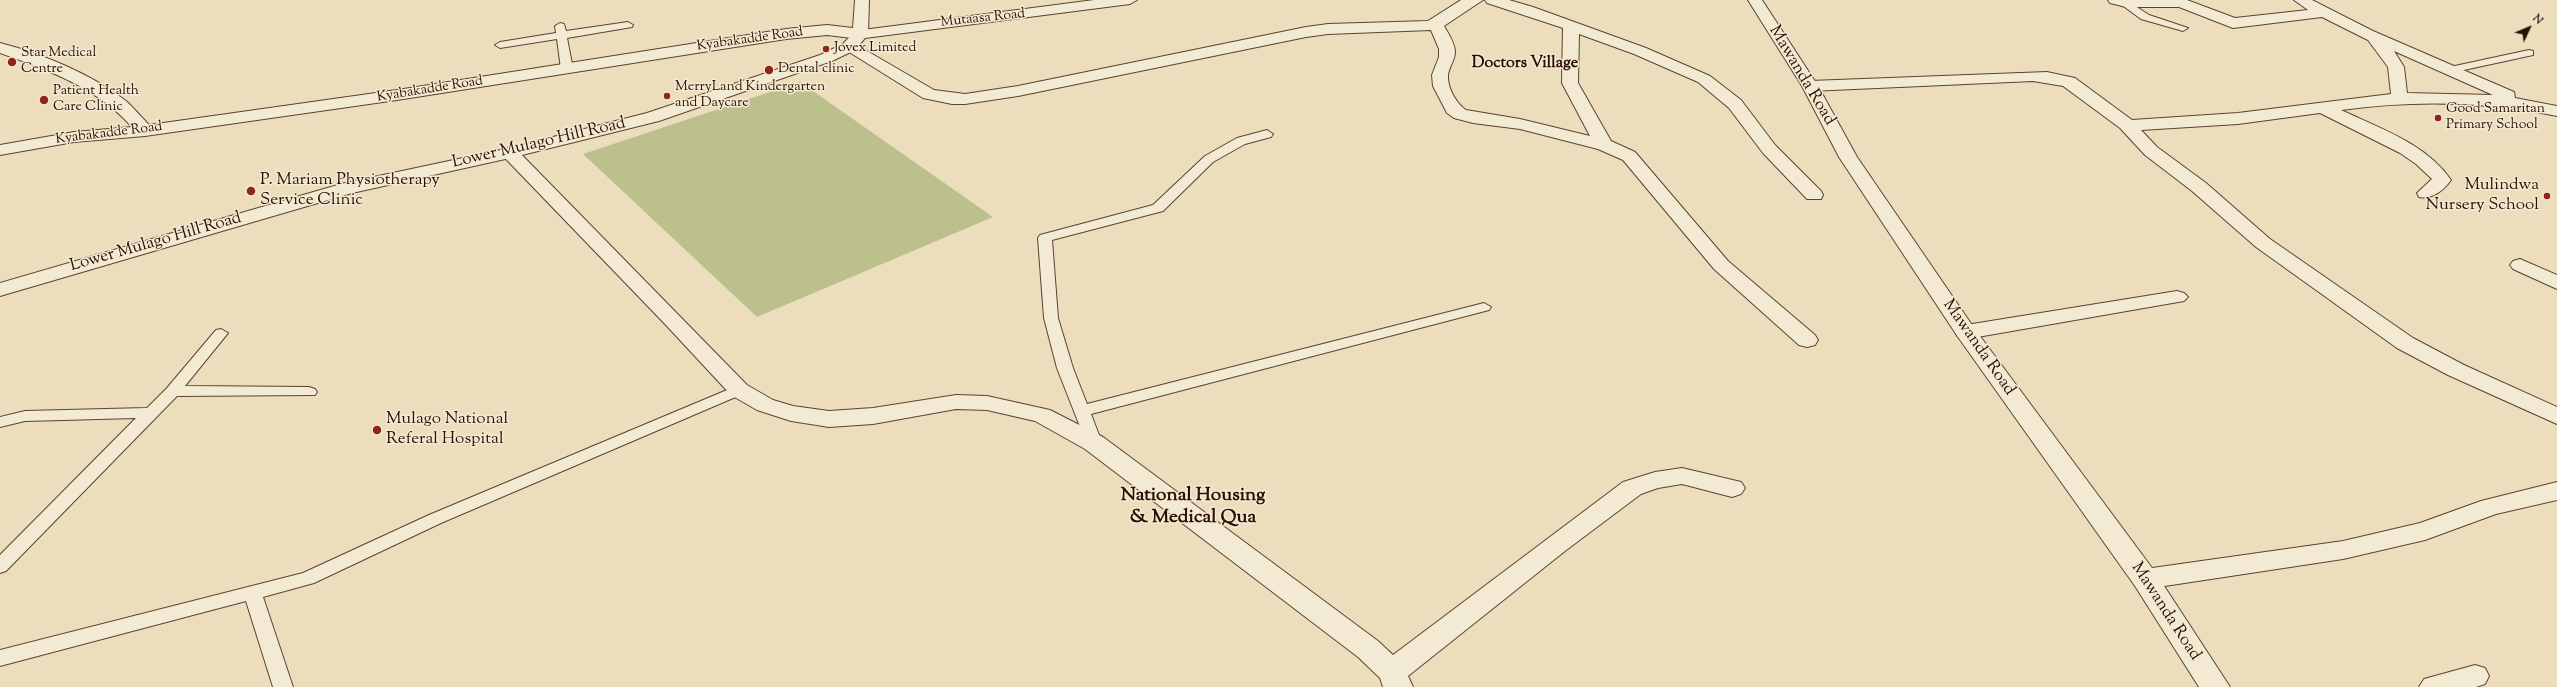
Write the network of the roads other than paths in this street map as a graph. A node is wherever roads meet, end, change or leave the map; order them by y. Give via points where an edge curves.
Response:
1 (1130, 0) edge
2 (1476, 0) edge
3 (1492, 0) edge
4 (1755, 0) edge
5 (2301, 0) edge
6 (877, 1) edge
7 (2121, 2) edge
8 (862, 5) edge
9 (2323, 12) junction
10 (628, 25) dead end
11 (1436, 25) junction
12 (1571, 25) junction
13 (2183, 28) dead end
14 (561, 31) junction
15 (2368, 34) junction
16 (855, 41) junction
17 (500, 45) dead end
18 (0, 48) edge
19 (2530, 53) dead end
20 (567, 69) junction
21 (2450, 70) junction
22 (1810, 86) junction
23 (2399, 100) junction
24 (2534, 105) junction
25 (2324, 108) junction
26 (2557, 111) edge
27 (2126, 124) junction
28 (145, 131) junction
29 (1267, 134) dead end
30 (1613, 148) junction
31 (0, 150) edge
32 (510, 153) junction
33 (2426, 193) dead end
34 (1814, 196) dead end
35 (2520, 266) dead end
36 (2557, 283) edge
37 (0, 290) edge
38 (2177, 297) dead end
39 (1484, 307) dead end
40 (1966, 332) junction
41 (221, 333) dead end
42 (1807, 340) dead end
43 (739, 390) junction
44 (173, 391) junction
45 (309, 392) dead end
46 (1081, 411) junction
47 (151, 413) junction
48 (2557, 416) edge
49 (0, 422) edge
50 (1094, 443) junction
51 (1732, 488) dead end
52 (2557, 491) edge
53 (0, 566) edge
54 (2145, 579) junction
55 (253, 594) junction
56 (0, 658) edge
57 (2475, 676) dead end
58 (1395, 680) edge
59 (283, 687) edge
60 (2215, 687) edge
61 (2434, 687) edge

1 - 16 street, Mutaasa Road
2 - 11 street via 1459,5 1446,19
3 - 12 street
4 - 22 street, Mawanda Road
5 - 9 street
6 - 8 street
7 - 9 street via 2181,4 2233,23
7 - 13 lane via 2145,17
8 - 16 street
9 - 15 street
10 - 14 lane
11 - 16 street via 1306,32 1018,92 965,99 929,94
11 - 30 street via 1447,49 1447,57 1440,75 1441,86 1448,102 1460,114 1520,124
12 - 30 street via 1570,83
12 - 34 street via 1704,79 1735,104 1769,149
14 - 17 lane
14 - 20 lane
15 - 21 street
15 - 23 street via 2393,60 2400,75
16 - 20 street, Kyabakadde Road via 827,30 809,31
16 - 32 street, Lower Mulago Hill Road via 807,65 653,117
18 - 28 street via 101,92 120,105
19 - 21 lane
20 - 28 street, Kyabakadde Road
21 - 24 street via 2489,89
22 - 27 street via 2048,76 2069,82
22 - 40 street, Mawanda Road via 1848,157
23 - 24 street via 2449,98
23 - 25 street
24 - 26 street
25 - 27 street via 2236,119
25 - 33 street via 2410,152 2438,171 2442,180
27 - 48 street via 2151,151 2263,243 2405,342 2456,370
28 - 31 street, Kyabakadde Road via 74,137
29 - 46 lane via 1241,141 1210,159 1158,208 1045,238 1051,318 1065,368
30 - 42 street via 1635,160 1721,265
32 - 37 street, Lower Mulago Hill Road via 348,188
32 - 43 street via 668,313
35 - 36 street
38 - 40 street
39 - 46 lane
40 - 54 street, Mawanda Road
41 - 44 lane
43 - 50 street via 765,405 829,419 873,416 956,402 987,403 1042,415
43 - 55 lane via 435,519 321,573
44 - 45 lane
44 - 47 lane
46 - 50 lane
47 - 49 lane via 25,416
47 - 53 lane
50 - 58 street via 1362,644
51 - 58 street via 1682,476 1655,480 1632,488 1556,544
52 - 54 street via 2490,507 2426,530 2343,550
54 - 60 street, Mawanda Road
55 - 56 lane
55 - 59 lane
57 - 61 street

